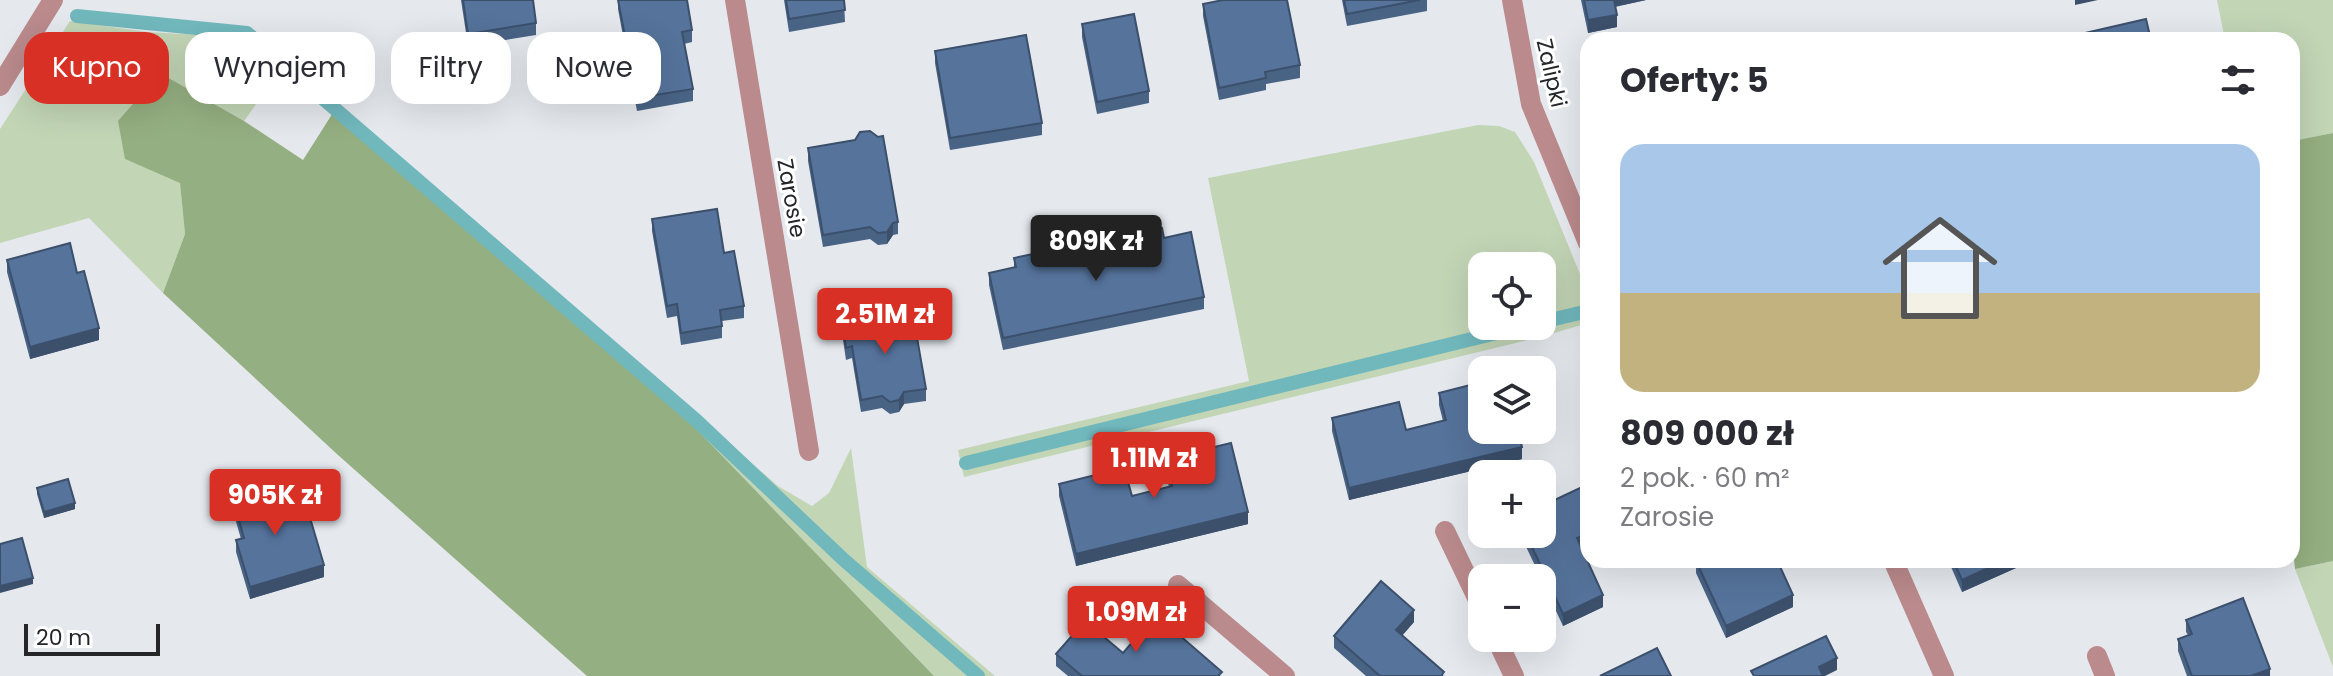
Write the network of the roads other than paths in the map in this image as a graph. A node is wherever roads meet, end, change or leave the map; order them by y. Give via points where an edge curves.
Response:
1 (53, 0) edge
2 (735, 0) edge
3 (1512, 0) edge
4 (0, 86) edge
5 (1580, 223) edge
6 (809, 451) dead end
7 (1445, 531) dead end
8 (1897, 568) edge
9 (1468, 579) edge
10 (1178, 585) dead end
11 (1503, 652) edge
12 (1285, 676) edge
13 (1514, 676) edge
14 (1944, 676) edge

1 - 4 street
2 - 6 street, Zarosie
3 - 5 street, Zalipki via 1531,104
7 - 9 street
8 - 14 street
10 - 12 street
11 - 13 street

